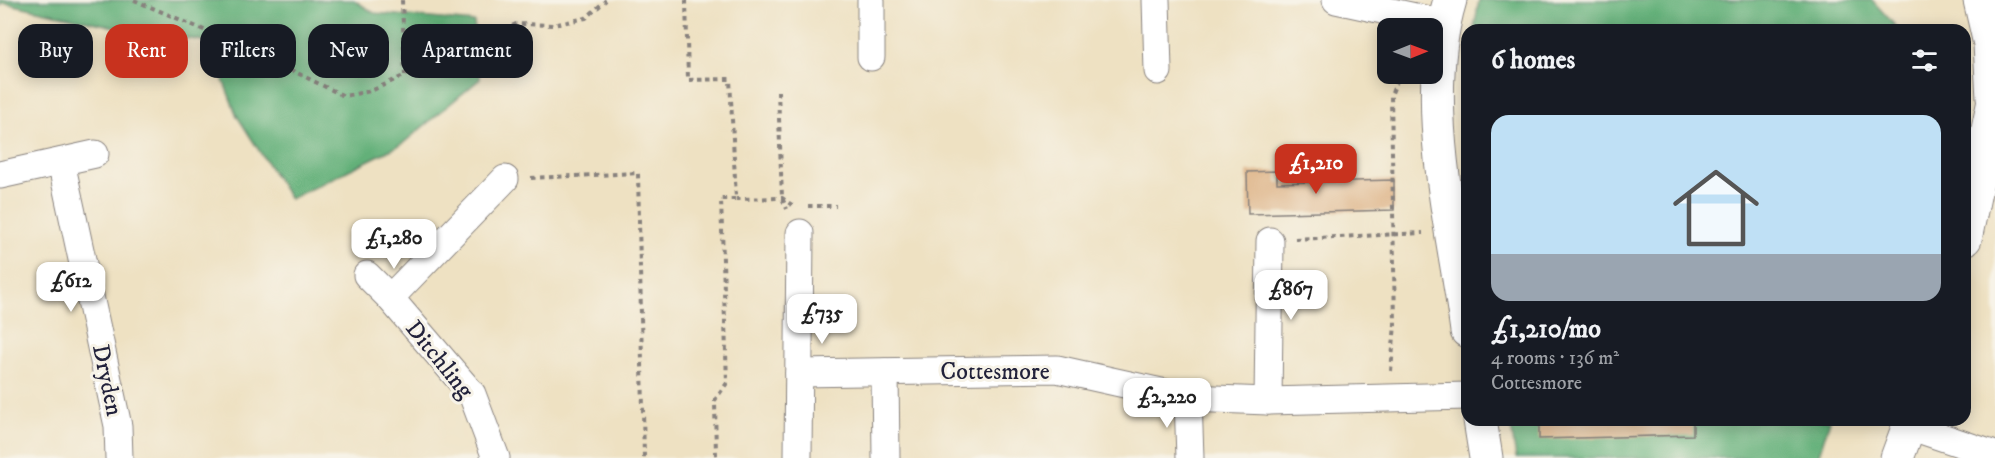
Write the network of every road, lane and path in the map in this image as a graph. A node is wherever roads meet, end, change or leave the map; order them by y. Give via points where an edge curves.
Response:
1 (134, 0) edge
2 (402, 0) edge
3 (606, 0) edge
4 (686, 0) edge
5 (871, 0) edge
6 (1156, 0) edge
7 (1336, 0) edge
8 (1980, 0) edge
9 (1447, 11) edge
10 (403, 24) edge
11 (533, 24) edge
12 (871, 57) dead end
13 (1158, 71) dead end
14 (401, 77) edge
15 (1396, 84) edge
16 (778, 91) dead end
17 (1994, 97) edge
18 (95, 154) dead end
19 (61, 162) junction
20 (0, 175) edge
21 (505, 179) joint
22 (782, 198) junction
23 (736, 200) junction
24 (836, 206) dead end
25 (1971, 210) edge
26 (1423, 232) dead end
27 (800, 233) joint
28 (1394, 234) junction
29 (1270, 241) joint
30 (367, 274) dead end
31 (1461, 292) edge
32 (390, 298) junction
33 (885, 372) junction
34 (799, 373) junction
35 (1461, 396) edge
36 (1188, 398) junction
37 (1388, 399) junction
38 (1268, 401) junction
39 (1481, 426) edge
40 (1909, 426) edge
41 (1918, 426) edge
42 (1995, 455) edge
43 (798, 457) edge
44 (119, 458) edge
45 (496, 458) edge
46 (644, 458) edge
47 (716, 458) edge
48 (886, 458) edge
49 (1190, 458) edge
50 (1486, 458) edge
51 (1897, 458) edge

1 - 14 path via 344,96 370,91
2 - 10 path
3 - 11 path via 586,18
4 - 23 path via 688,80 730,79
5 - 12 street
6 - 13 street
7 - 9 street
8 - 17 street via 1990,44
9 - 31 street via 1439,50 1439,124
15 - 28 path via 1392,95
16 - 22 path
17 - 25 street
18 - 19 street
19 - 20 street
19 - 44 street, Dryden via 118,426
21 - 32 street, Ditchling
21 - 46 path via 638,172
22 - 23 path
22 - 24 path via 793,207
22 - 27 path
23 - 47 path via 721,199 727,382 716,400
26 - 28 path
27 - 34 street
28 - 29 path
28 - 37 path via 1395,324
29 - 38 street
30 - 32 street, Ditchling
32 - 45 street, Ditchling via 472,394
33 - 34 street, Cottesmore
33 - 36 street, Cottesmore via 1057,369
33 - 48 street
34 - 43 street
35 - 37 street, Cottesmore
36 - 38 street, Cottesmore
36 - 49 street
37 - 38 street, Cottesmore
39 - 50 street
40 - 51 street
41 - 42 street

